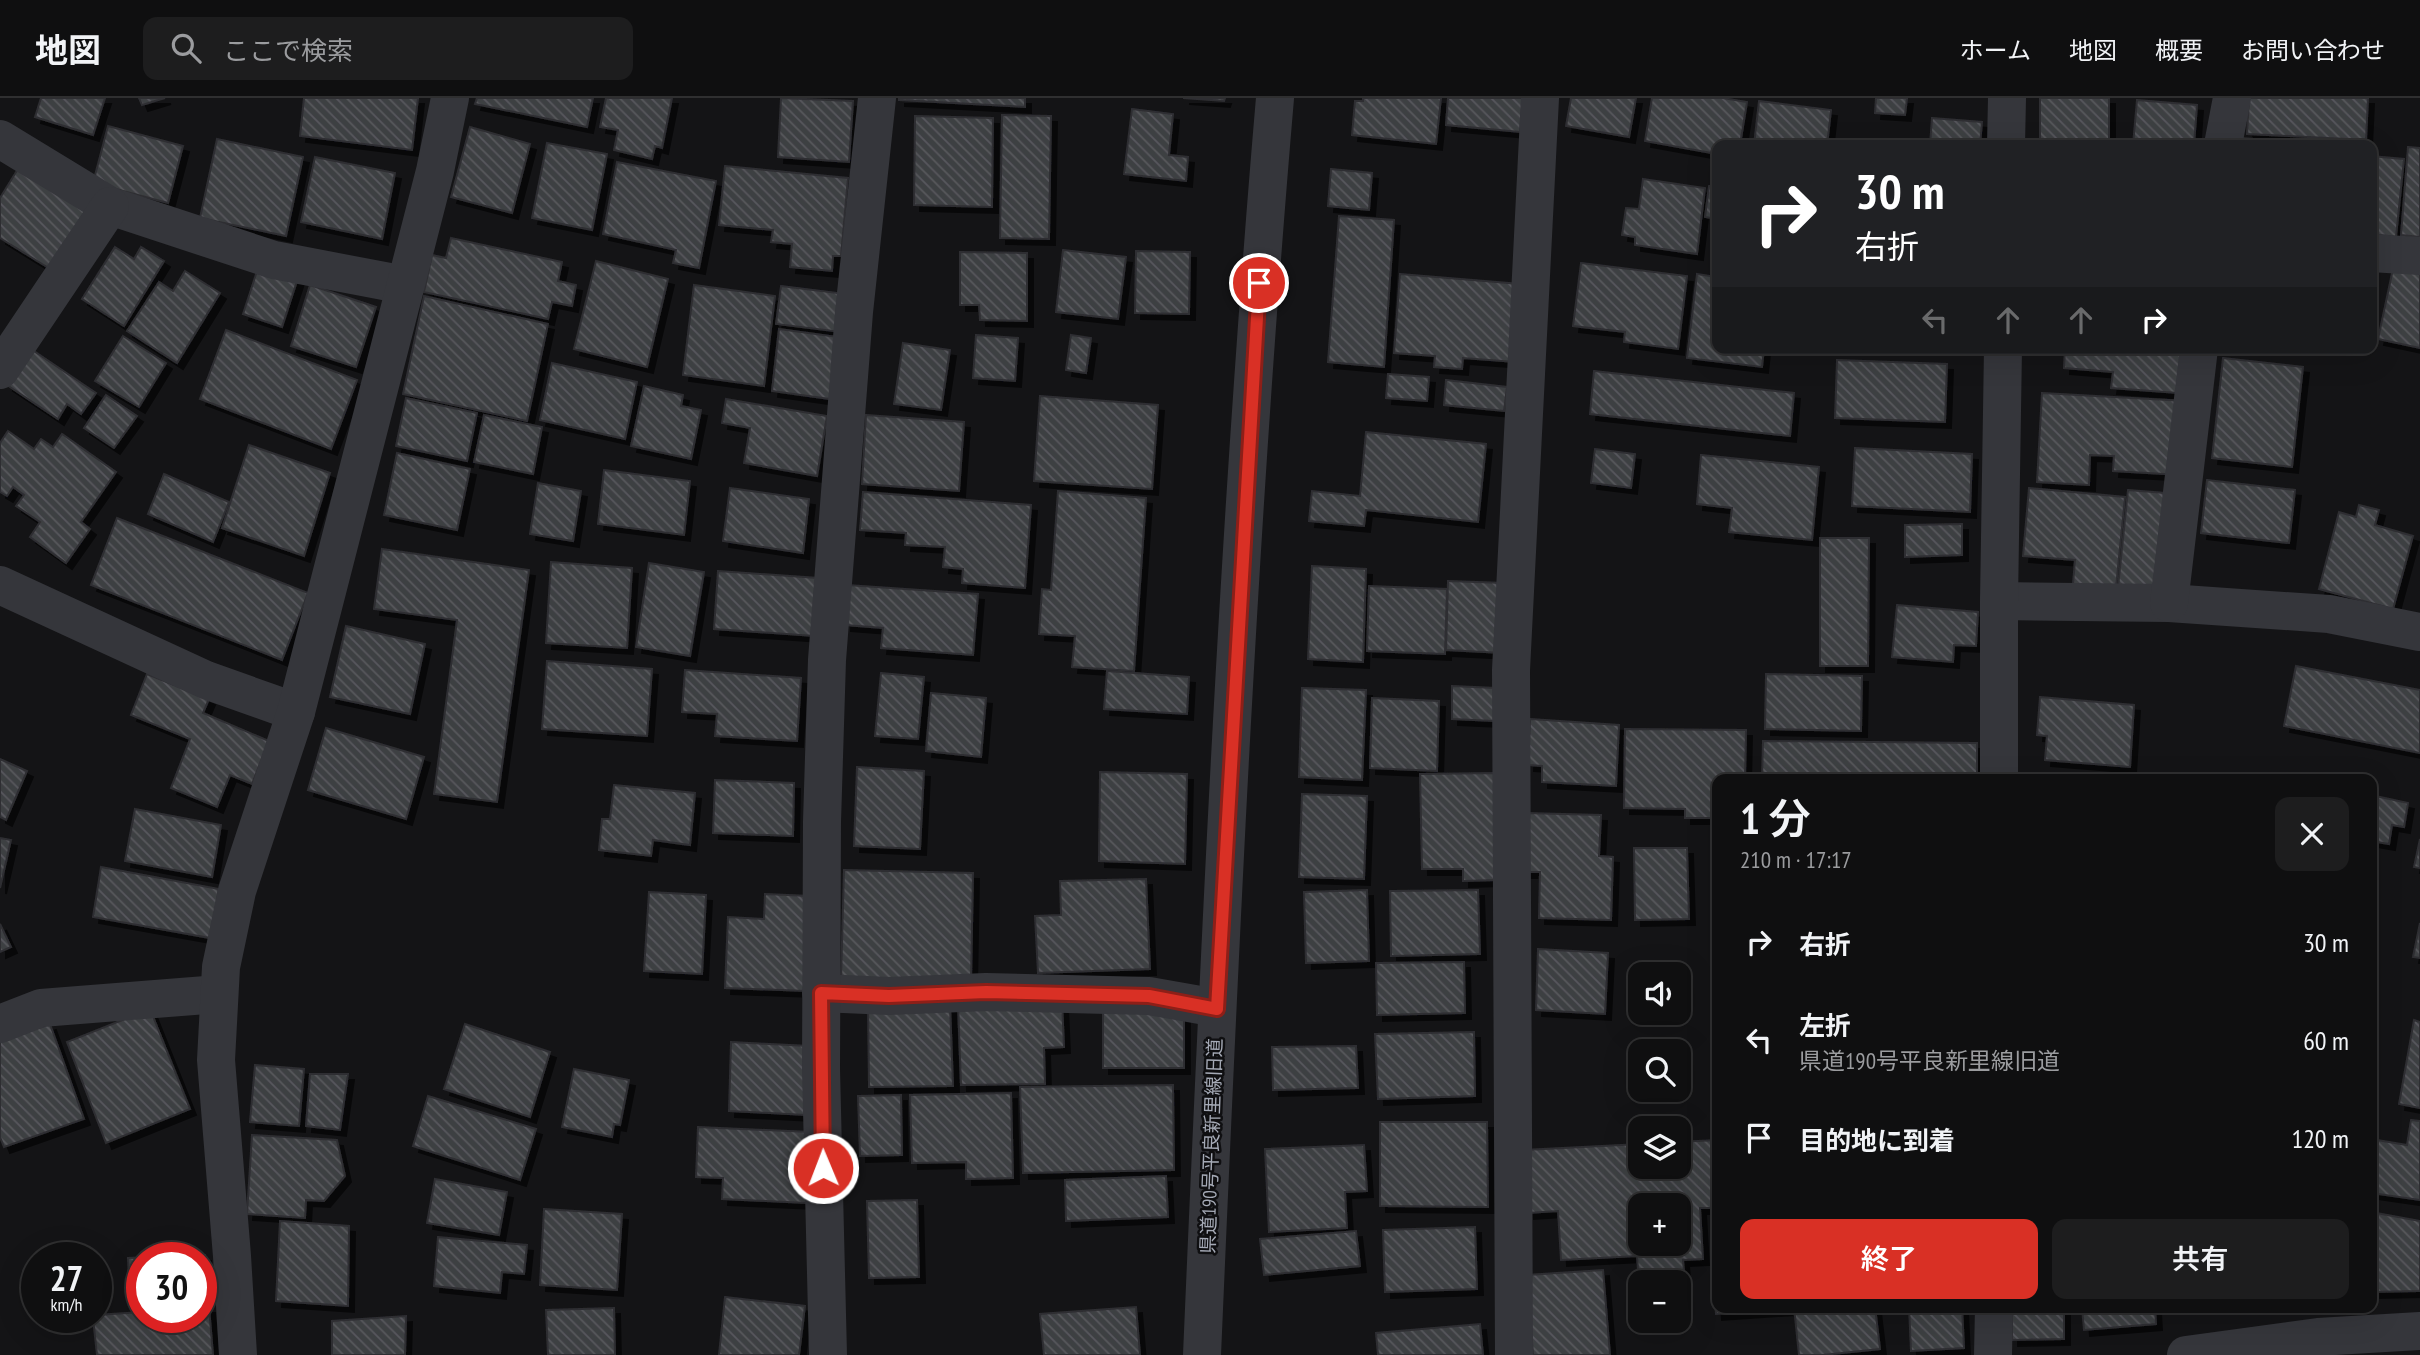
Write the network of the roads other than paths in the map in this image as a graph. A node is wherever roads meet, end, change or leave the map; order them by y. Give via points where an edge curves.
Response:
1 (450, 98) edge
2 (877, 98) edge
3 (1275, 98) edge
4 (1540, 98) edge
5 (2007, 98) edge
6 (2232, 98) edge
7 (0, 139) edge
8 (2007, 140) edge
9 (2224, 140) edge
10 (110, 206) junction
11 (2377, 253) edge
12 (2420, 256) edge
13 (405, 285) junction
14 (2003, 354) edge
15 (2198, 354) edge
16 (0, 370) edge
17 (0, 585) edge
18 (1998, 601) junction
19 (2169, 603) junction
20 (2420, 632) edge
21 (296, 712) junction
22 (1999, 774) edge
23 (821, 993) junction
24 (219, 994) junction
25 (1217, 1009) junction
26 (0, 1024) edge
27 (1994, 1313) edge
28 (2420, 1331) edge
29 (238, 1355) edge
30 (828, 1355) edge
31 (1202, 1355) edge
32 (1514, 1355) edge
33 (1993, 1355) edge
34 (2186, 1355) edge

1 - 13 street
2 - 23 street via 854,312 827,660
3 - 25 street, 県道190号平良新里線旧道 via 1256,310
4 - 32 street via 1511,670
5 - 8 street
6 - 9 street
7 - 10 street
10 - 13 street via 274,260
10 - 16 street
11 - 12 street
13 - 21 street
14 - 18 street
15 - 19 street
17 - 21 street via 206,680
18 - 19 street
18 - 22 street
19 - 20 street via 2329,614
21 - 24 street via 237,891 220,967
23 - 25 street via 1149,996
23 - 30 street
24 - 26 street via 41,1009
24 - 29 street via 216,1060
25 - 31 street, 県道190号平良新里線旧道
27 - 33 street
28 - 34 street via 2318,1337

